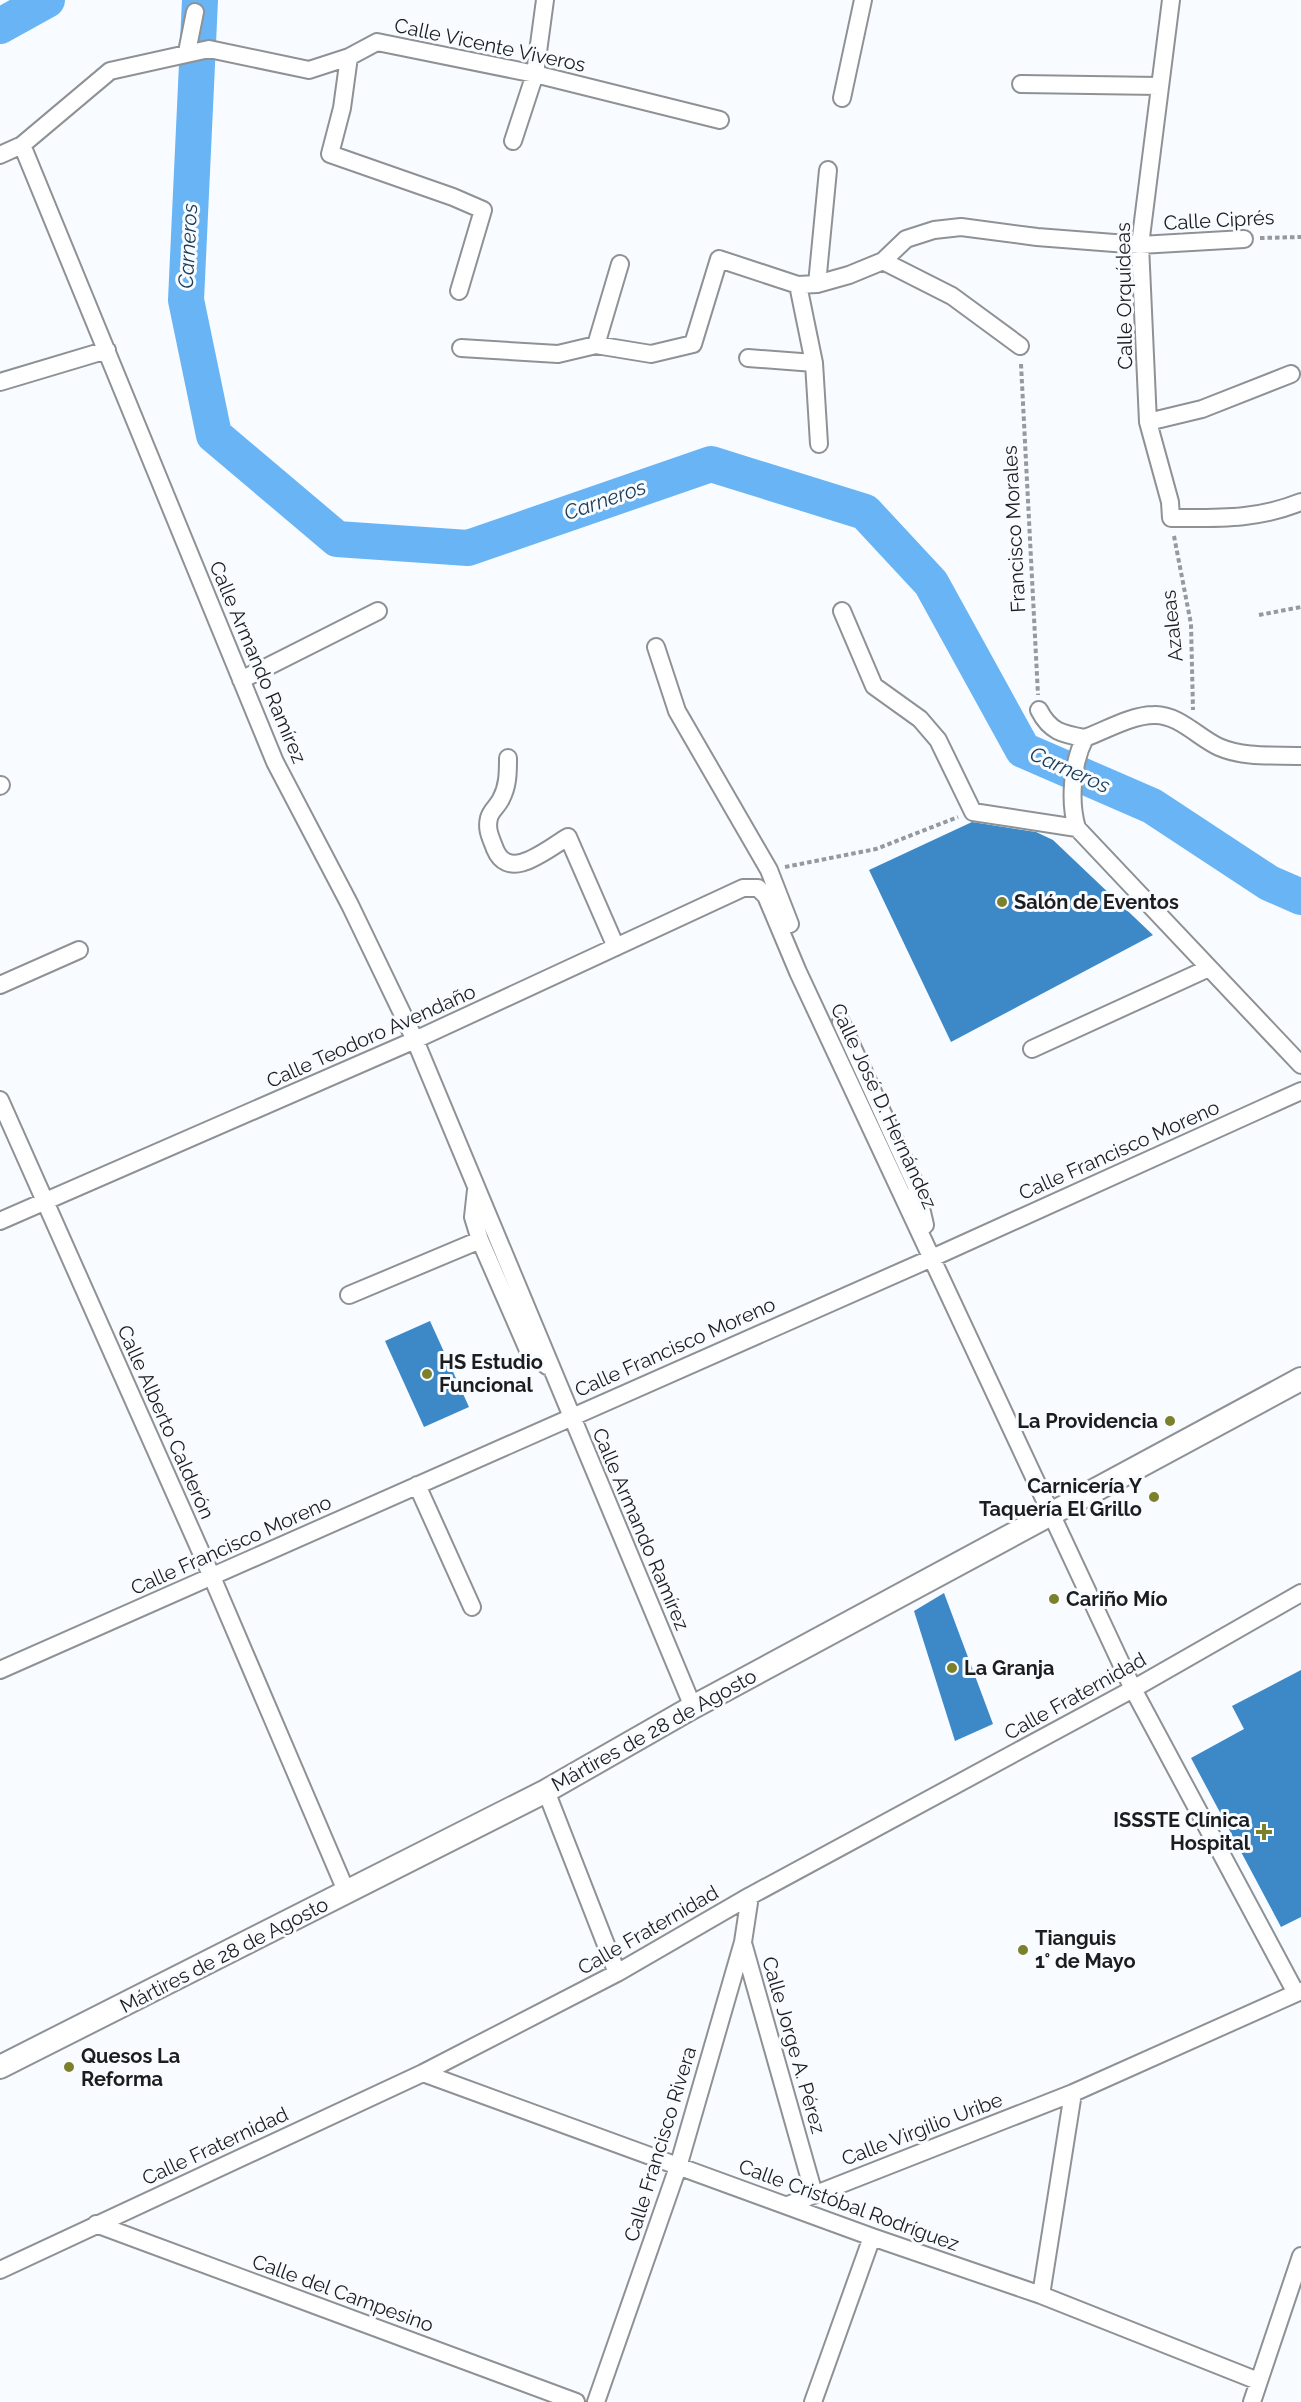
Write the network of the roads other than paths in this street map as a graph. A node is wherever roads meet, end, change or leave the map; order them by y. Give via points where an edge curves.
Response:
1 (545, 0) edge
2 (863, 0) edge
3 (1171, 0) edge
4 (195, 12) dead end
5 (187, 52) junction
6 (349, 57) junction
7 (535, 74) junction
8 (1020, 84) dead end
9 (1159, 86) junction
10 (842, 98) dead end
11 (720, 120) dead end
12 (513, 141) dead end
13 (22, 145) junction
14 (0, 155) edge
15 (828, 170) dead end
16 (1244, 238) road end
17 (1140, 245) junction
18 (883, 261) junction
19 (620, 264) dead end
20 (817, 284) junction
21 (798, 285) junction
22 (459, 291) dead end
23 (596, 345) junction
24 (1020, 346) road end
25 (461, 348) dead end
26 (107, 350) junction
27 (748, 358) dead end
28 (814, 363) junction
29 (1291, 374) dead end
30 (0, 382) edge
31 (1148, 422) junction
32 (819, 444) dead end
33 (1301, 502) edge
34 (378, 611) dead end
35 (842, 611) dead end
36 (656, 647) dead end
37 (241, 680) junction
38 (1039, 710) road end
39 (1082, 744) junction
40 (1301, 756) edge
41 (508, 758) dead end
42 (1077, 828) junction
43 (758, 888) joint
44 (616, 947) junction
45 (79, 950) dead end
46 (1209, 968) junction
47 (798, 972) junction
48 (0, 985) edge
49 (841, 1022) dead end
50 (416, 1040) junction
51 (1032, 1049) dead end
52 (1301, 1065) edge
53 (1301, 1091) edge
54 (0, 1100) edge
55 (477, 1186) junction
56 (45, 1201) junction
57 (0, 1221) edge
58 (480, 1240) junction
59 (932, 1258) junction
60 (349, 1295) dead end
61 (549, 1368) junction
62 (1301, 1379) edge
63 (570, 1416) junction
64 (417, 1485) junction
65 (1051, 1514) junction
66 (212, 1577) junction
67 (1301, 1593) edge
68 (472, 1607) dead end
69 (0, 1670) edge
70 (1133, 1689) junction
71 (693, 1707) junction
72 (546, 1791) junction
73 (347, 1893) junction
74 (750, 1896) junction
75 (743, 1942) junction
76 (617, 1974) junction
77 (1298, 1992) edge
78 (0, 2067) edge
79 (423, 2073) junction
80 (1073, 2093) junction
81 (678, 2167) junction
82 (814, 2194) junction
83 (788, 2205) junction
84 (96, 2224) junction
85 (872, 2237) junction
86 (1301, 2256) edge
87 (0, 2270) edge
88 (1041, 2295) junction
89 (1258, 2381) junction
90 (576, 2402) edge
91 (597, 2402) edge
92 (813, 2402) edge
93 (1252, 2402) edge

1 - 7 street
2 - 10 street
3 - 9 street, Calle Orquídeas
4 - 5 street
5 - 6 street, Calle Vicente Viveros via 209,49 309,70
5 - 13 street, Calle Vicente Viveros via 110,70
6 - 7 street, Calle Vicente Viveros via 377,42
6 - 22 street via 330,154 483,210
7 - 11 street, Calle Vicente Viveros
7 - 12 street
8 - 9 street
9 - 17 street, Calle Orquídeas
13 - 14 street, Calle Vicente Viveros
13 - 26 street, Calle Armando Ramírez
15 - 20 street
16 - 17 street, Calle Ciprés
17 - 18 street, Calle Ciprés via 961,226 906,239
17 - 31 street, Calle Orquídeas
18 - 20 street
18 - 24 street via 952,296
19 - 23 street
20 - 21 street
21 - 23 street via 719,259 693,344 651,354
21 - 28 street
23 - 25 street via 558,354
26 - 30 street
26 - 37 street, Calle Armando Ramírez
27 - 28 street
28 - 32 street
29 - 31 street via 1202,409
31 - 33 street, Calle Orquídeas via 1171,518 1247,518
34 - 37 street
35 - 42 street via 874,686 920,719 938,740 973,812
36 - 47 street, Calle José D. Hernández via 677,711 769,870 799,948
37 - 50 street, Calle Armando Ramírez via 275,762
38 - 39 street via 1056,732
39 - 40 street via 1156,714 1240,754
39 - 42 street via 1072,804
41 - 44 street via 508,779 501,800 489,815 487,828 499,858 509,865 522,864 568,837
42 - 46 street
43 - 44 street, Calle Teodoro Avendaño via 743,888
43 - 47 street, Calle José D. Hernández via 766,896
44 - 50 street, Calle Teodoro Avendaño
45 - 48 street
46 - 51 street
46 - 52 street
47 - 59 street, Calle José D. Hernández
49 - 59 street, Calle José D. Hernández via 916,1186
50 - 55 street, Calle Armando Ramírez
50 - 56 street, Calle Teodoro Avendaño
53 - 59 street, Calle Francisco Moreno
54 - 56 street, Calle Alberto Calderón
55 - 58 street, Calle Armando Ramírez via 473,1217
55 - 61 street, Calle Armando Ramírez
56 - 57 street, Calle Teodoro Avendaño
56 - 66 street, Calle Alberto Calderón
58 - 60 street
58 - 61 street, Calle Armando Ramírez via 528,1350
59 - 63 street, Calle Francisco Moreno
59 - 65 street, Calle José D. Hernández
61 - 63 street, Calle Armando Ramírez
62 - 65 main road, Mártires de 28 de Agosto
63 - 64 street, Calle Francisco Moreno
63 - 71 street, Calle Armando Ramírez
64 - 66 street, Calle Francisco Moreno
64 - 68 street
65 - 70 street, Calle José D. Hernández
65 - 71 main road, Mártires de 28 de Agosto
66 - 69 street, Calle Francisco Moreno
66 - 73 street, Calle Alberto Calderón
67 - 70 street, Calle Fraternidad
70 - 74 street, Calle Fraternidad
70 - 77 street, Calle José D. Hernández
71 - 72 main road, Mártires de 28 de Agosto
72 - 73 main road, Mártires de 28 de Agosto
72 - 76 street
73 - 78 main road, Mártires de 28 de Agosto
74 - 75 street, Calle Francisco Rivera
74 - 76 street, Calle Fraternidad
75 - 81 street, Calle Francisco Rivera
75 - 82 street, Calle Jorge A. Pérez
76 - 79 street, Calle Fraternidad
77 - 80 street, Calle Virgilio Uribe
79 - 81 street, Calle Cristóbal Rodríguez
79 - 84 street, Calle Fraternidad
80 - 82 street, Calle Virgilio Uribe
80 - 88 street
81 - 83 street, Calle Cristóbal Rodríguez
81 - 91 street, Calle Francisco Rivera
82 - 83 street, Calle Virgilio Uribe
83 - 85 street, Calle Cristóbal Rodríguez
84 - 87 street, Calle Fraternidad
84 - 90 street, Calle del Campesino
85 - 88 street, Calle Cristóbal Rodríguez
85 - 92 street
86 - 89 street
88 - 89 street, Calle Cristóbal Rodríguez
89 - 93 street

